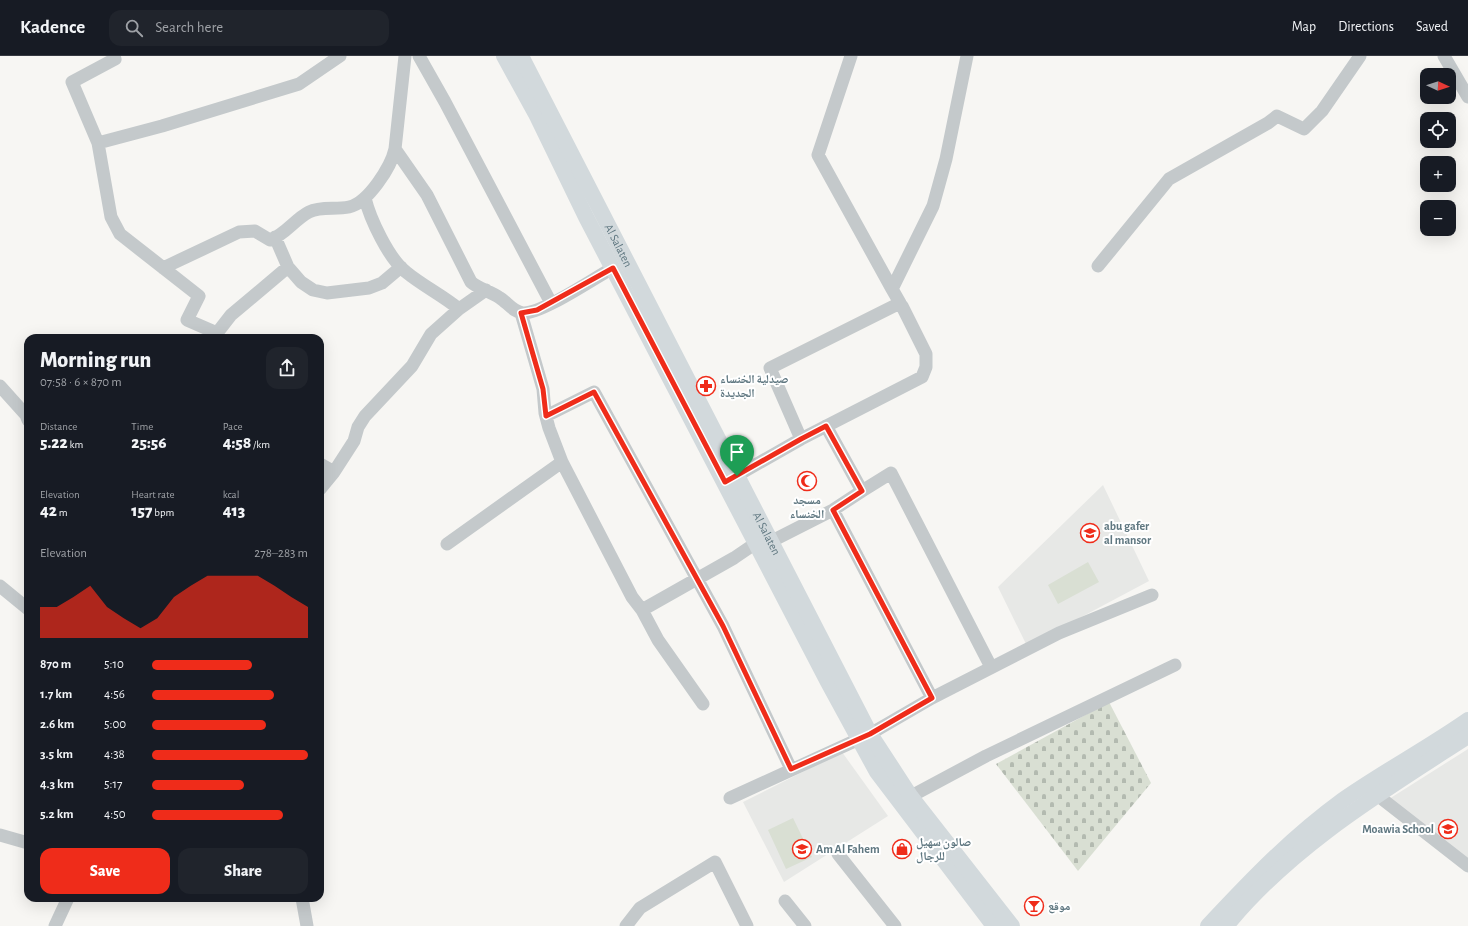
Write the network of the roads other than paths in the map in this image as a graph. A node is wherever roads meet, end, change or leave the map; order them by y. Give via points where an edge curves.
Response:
1 (114, 56) edge
2 (340, 56) edge
3 (405, 56) edge
4 (419, 56) edge
5 (504, 56) edge
6 (522, 56) edge
7 (851, 56) edge
8 (967, 56) edge
9 (1360, 56) edge
10 (1444, 56) edge
11 (1468, 97) edge
12 (98, 143) junction
13 (395, 149) junction
14 (365, 198) junction
15 (276, 237) junction
16 (1098, 266) dead end
17 (288, 267) junction
18 (401, 267) junction
19 (163, 268) junction
20 (613, 268) junction
21 (892, 288) junction
22 (486, 290) junction
23 (551, 303) junction
24 (902, 306) dead end
25 (459, 309) junction
26 (521, 313) junction
27 (0, 386) edge
28 (24, 413) edge
29 (546, 416) junction
30 (826, 426) junction
31 (801, 439) junction
32 (562, 462) junction
33 (324, 466) edge
34 (334, 472) junction
35 (731, 479) junction
36 (324, 485) edge
37 (862, 491) junction
38 (833, 510) junction
39 (447, 544) dead end
40 (762, 544) junction
41 (697, 579) junction
42 (0, 586) edge
43 (1152, 595) dead end
44 (24, 607) edge
45 (642, 610) junction
46 (1175, 665) dead end
47 (991, 667) junction
48 (932, 698) junction
49 (704, 704) dead end
50 (1468, 720) edge
51 (864, 736) junction
52 (1468, 736) edge
53 (791, 769) junction
54 (1377, 795) junction
55 (730, 798) dead end
56 (905, 800) junction
57 (0, 835) edge
58 (24, 842) edge
59 (838, 854) dead end
60 (1468, 866) edge
61 (785, 901) dead end
62 (66, 902) edge
63 (303, 902) edge
64 (55, 926) edge
65 (308, 926) edge
66 (626, 926) edge
67 (746, 926) edge
68 (805, 926) edge
69 (895, 926) edge
70 (994, 926) edge
71 (1012, 926) edge
72 (1208, 926) edge
73 (1226, 926) edge

1 - 12 street via 115,58 72,82
2 - 12 street via 299,84
3 - 13 street
4 - 23 street
5 - 20 main road, Al Salaten
6 - 35 main road, Al Salaten
7 - 21 street via 818,155
8 - 21 street via 946,159 933,206
9 - 16 street via 1322,111 1304,129 1277,116 1169,179
10 - 11 street
12 - 19 street via 111,217 120,234
13 - 14 street via 393,158 374,189
13 - 22 street via 427,195 466,275 477,287
14 - 15 street via 349,207 312,210
14 - 18 street via 371,218
15 - 17 street
15 - 19 street via 270,240 255,231 240,232
17 - 18 street via 300,282 312,290 326,293 368,288 382,283
17 - 19 street via 231,315 217,333 187,320 199,296
18 - 25 street
20 - 23 street
20 - 35 main road, Al Salaten
21 - 31 street via 900,303 770,368
22 - 25 street
22 - 26 street
23 - 26 street via 537,310
24 - 30 street via 926,354 924,372 918,380
25 - 34 street via 431,334 412,366 365,416 354,441
26 - 29 street via 543,389
27 - 28 street
29 - 32 street
29 - 41 street via 594,392
30 - 31 street
30 - 37 street
31 - 35 street
32 - 39 street
32 - 45 street via 621,577
33 - 34 street
34 - 36 street
35 - 40 main road, Al Salaten
37 - 38 street
37 - 47 street via 891,473
38 - 40 street
38 - 48 street
40 - 41 street
40 - 51 main road, Al Salaten
41 - 45 street
41 - 53 street via 723,626
42 - 44 street
43 - 47 street via 1059,633
45 - 49 street via 658,640
46 - 56 street via 986,756
47 - 48 street
48 - 51 street
50 - 72 main road via 1343,800 1274,856
51 - 53 street
51 - 56 main road, Al Salaten via 878,772
52 - 54 main road
53 - 55 street
54 - 60 street
54 - 73 main road via 1295,858
56 - 70 main road, Al Salaten
56 - 71 main road, Al Salaten
57 - 58 street
59 - 69 street
61 - 68 street
62 - 64 street
63 - 65 street
66 - 67 street via 640,908 715,862

